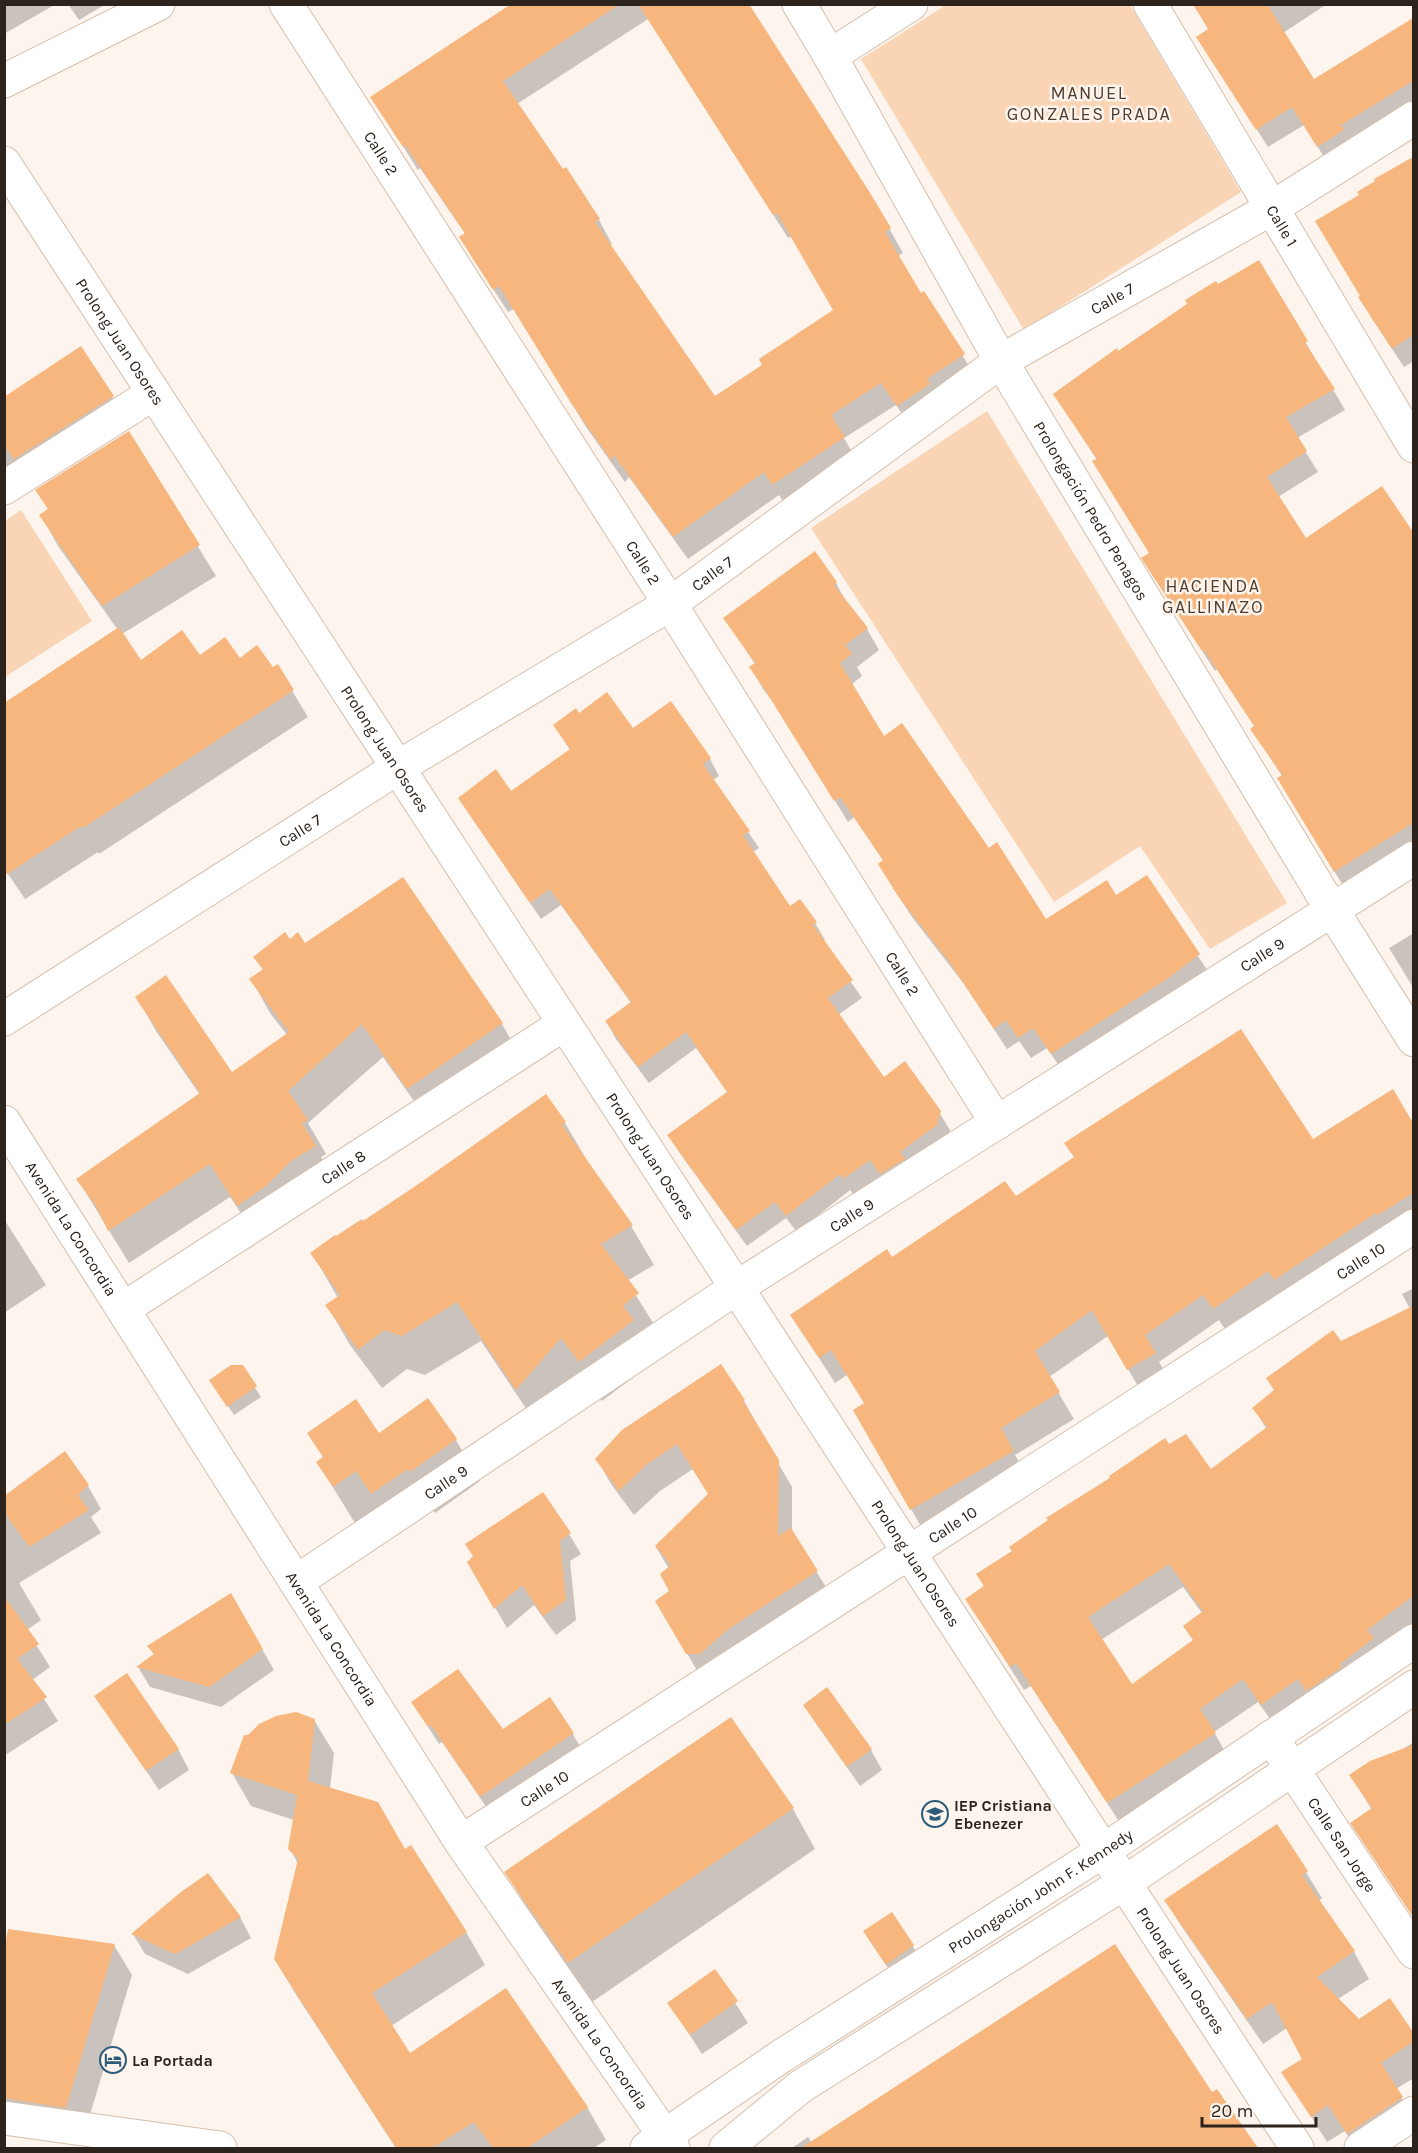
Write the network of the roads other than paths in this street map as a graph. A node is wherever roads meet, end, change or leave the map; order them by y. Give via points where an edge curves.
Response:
1 (158, 4) edge
2 (286, 4) edge
3 (799, 4) edge
4 (911, 4) edge
5 (1150, 4) edge
6 (830, 56) junction
7 (4, 81) edge
8 (1413, 118) edge
9 (4, 163) edge
10 (1272, 208) junction
11 (1000, 361) junction
12 (154, 393) junction
13 (1404, 407) edge
14 (1413, 446) edge
15 (4, 488) edge
16 (670, 604) junction
17 (397, 768) junction
18 (1413, 858) edge
19 (1332, 910) junction
20 (4, 1019) edge
21 (564, 1024) junction
22 (1413, 1040) edge
23 (4, 1122) edge
24 (997, 1123) junction
25 (1413, 1226) edge
26 (736, 1288) junction
27 (123, 1309) junction
28 (908, 1552) junction
29 (296, 1582) junction
30 (1413, 1641) edge
31 (1413, 1687) edge
32 (1271, 1737) junction
33 (1293, 1769) junction
34 (461, 1842) junction
35 (1103, 1851) junction
36 (1124, 1882) junction
37 (1413, 1952) edge
38 (780, 2057) junction
39 (800, 2087) junction
40 (1413, 2113) edge
41 (4, 2118) edge
42 (662, 2145) edge
43 (220, 2148) edge
44 (726, 2148) edge
45 (1297, 2148) edge
46 (1361, 2148) edge

1 - 7 street
2 - 16 street, Calle 2
3 - 6 street, Prolongación Pedro Penagos
4 - 6 street
5 - 10 street, Calle 1
6 - 11 street, Prolongación Pedro Penagos
8 - 10 street, Calle 7
9 - 12 street, Prolong Juan Osores
10 - 11 street, Calle 7
10 - 13 street, Calle 1
11 - 16 street, Calle 7
11 - 19 street, Prolongación Pedro Penagos
12 - 15 street
12 - 17 street, Prolong Juan Osores
13 - 14 street, Calle 1
16 - 17 street, Calle 7
16 - 24 street, Calle 2
17 - 20 street, Calle 7
17 - 21 street, Prolong Juan Osores
18 - 19 street, Calle 9
19 - 22 street, Prolongación Pedro Penagos
19 - 24 street, Calle 9
21 - 26 street, Prolong Juan Osores
21 - 27 street, Calle 8
23 - 27 street, Avenida La Concordia
24 - 26 street, Calle 9
25 - 28 street, Calle 10
26 - 28 street, Prolong Juan Osores
26 - 29 street, Calle 9
27 - 29 street, Avenida La Concordia
28 - 34 street, Calle 10
28 - 35 street, Prolong Juan Osores
29 - 34 street, Avenida La Concordia
30 - 32 street, Prolongación John F. Kennedy
31 - 33 street
32 - 33 street, Calle San Jorge
32 - 35 street, Prolongación John F. Kennedy
33 - 36 street
33 - 37 street, Calle San Jorge
34 - 42 street, Avenida La Concordia
35 - 36 street, Prolong Juan Osores
35 - 38 street, Prolongación John F. Kennedy
36 - 39 street
36 - 45 street, Prolong Juan Osores
38 - 39 street
38 - 42 street, Prolongación John F. Kennedy
39 - 44 street
40 - 46 street
41 - 43 street

